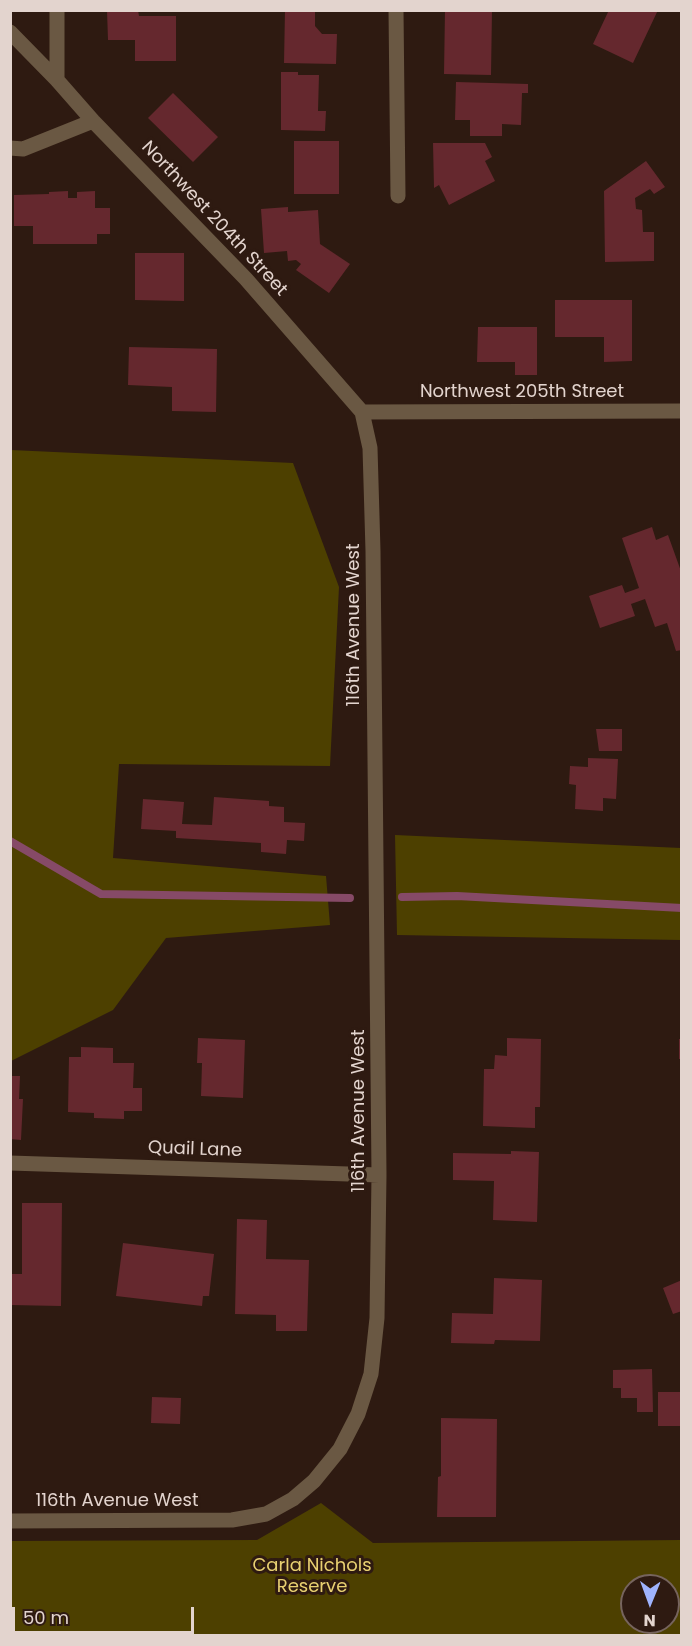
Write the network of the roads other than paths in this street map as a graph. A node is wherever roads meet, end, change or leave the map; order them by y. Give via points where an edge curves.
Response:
1 (57, 10) edge
2 (396, 10) edge
3 (10, 32) edge
4 (57, 80) junction
5 (93, 121) junction
6 (10, 148) edge
7 (398, 196) dead end
8 (681, 411) edge
9 (362, 412) junction
10 (10, 1163) edge
11 (379, 1175) junction
12 (10, 1521) edge

1 - 4 street
2 - 7 street
3 - 4 street, Northwest 204th Street
4 - 5 street, Northwest 204th Street
5 - 6 street via 23,148
5 - 9 street, Northwest 204th Street via 246,279
8 - 9 street, Northwest 205th Street
9 - 11 street, 116th Avenue West via 370,448 373,551
10 - 11 street, Quail Lane
11 - 12 street, 116th Avenue West via 377,1318 371,1374 345,1440 314,1481 266,1514 232,1520

